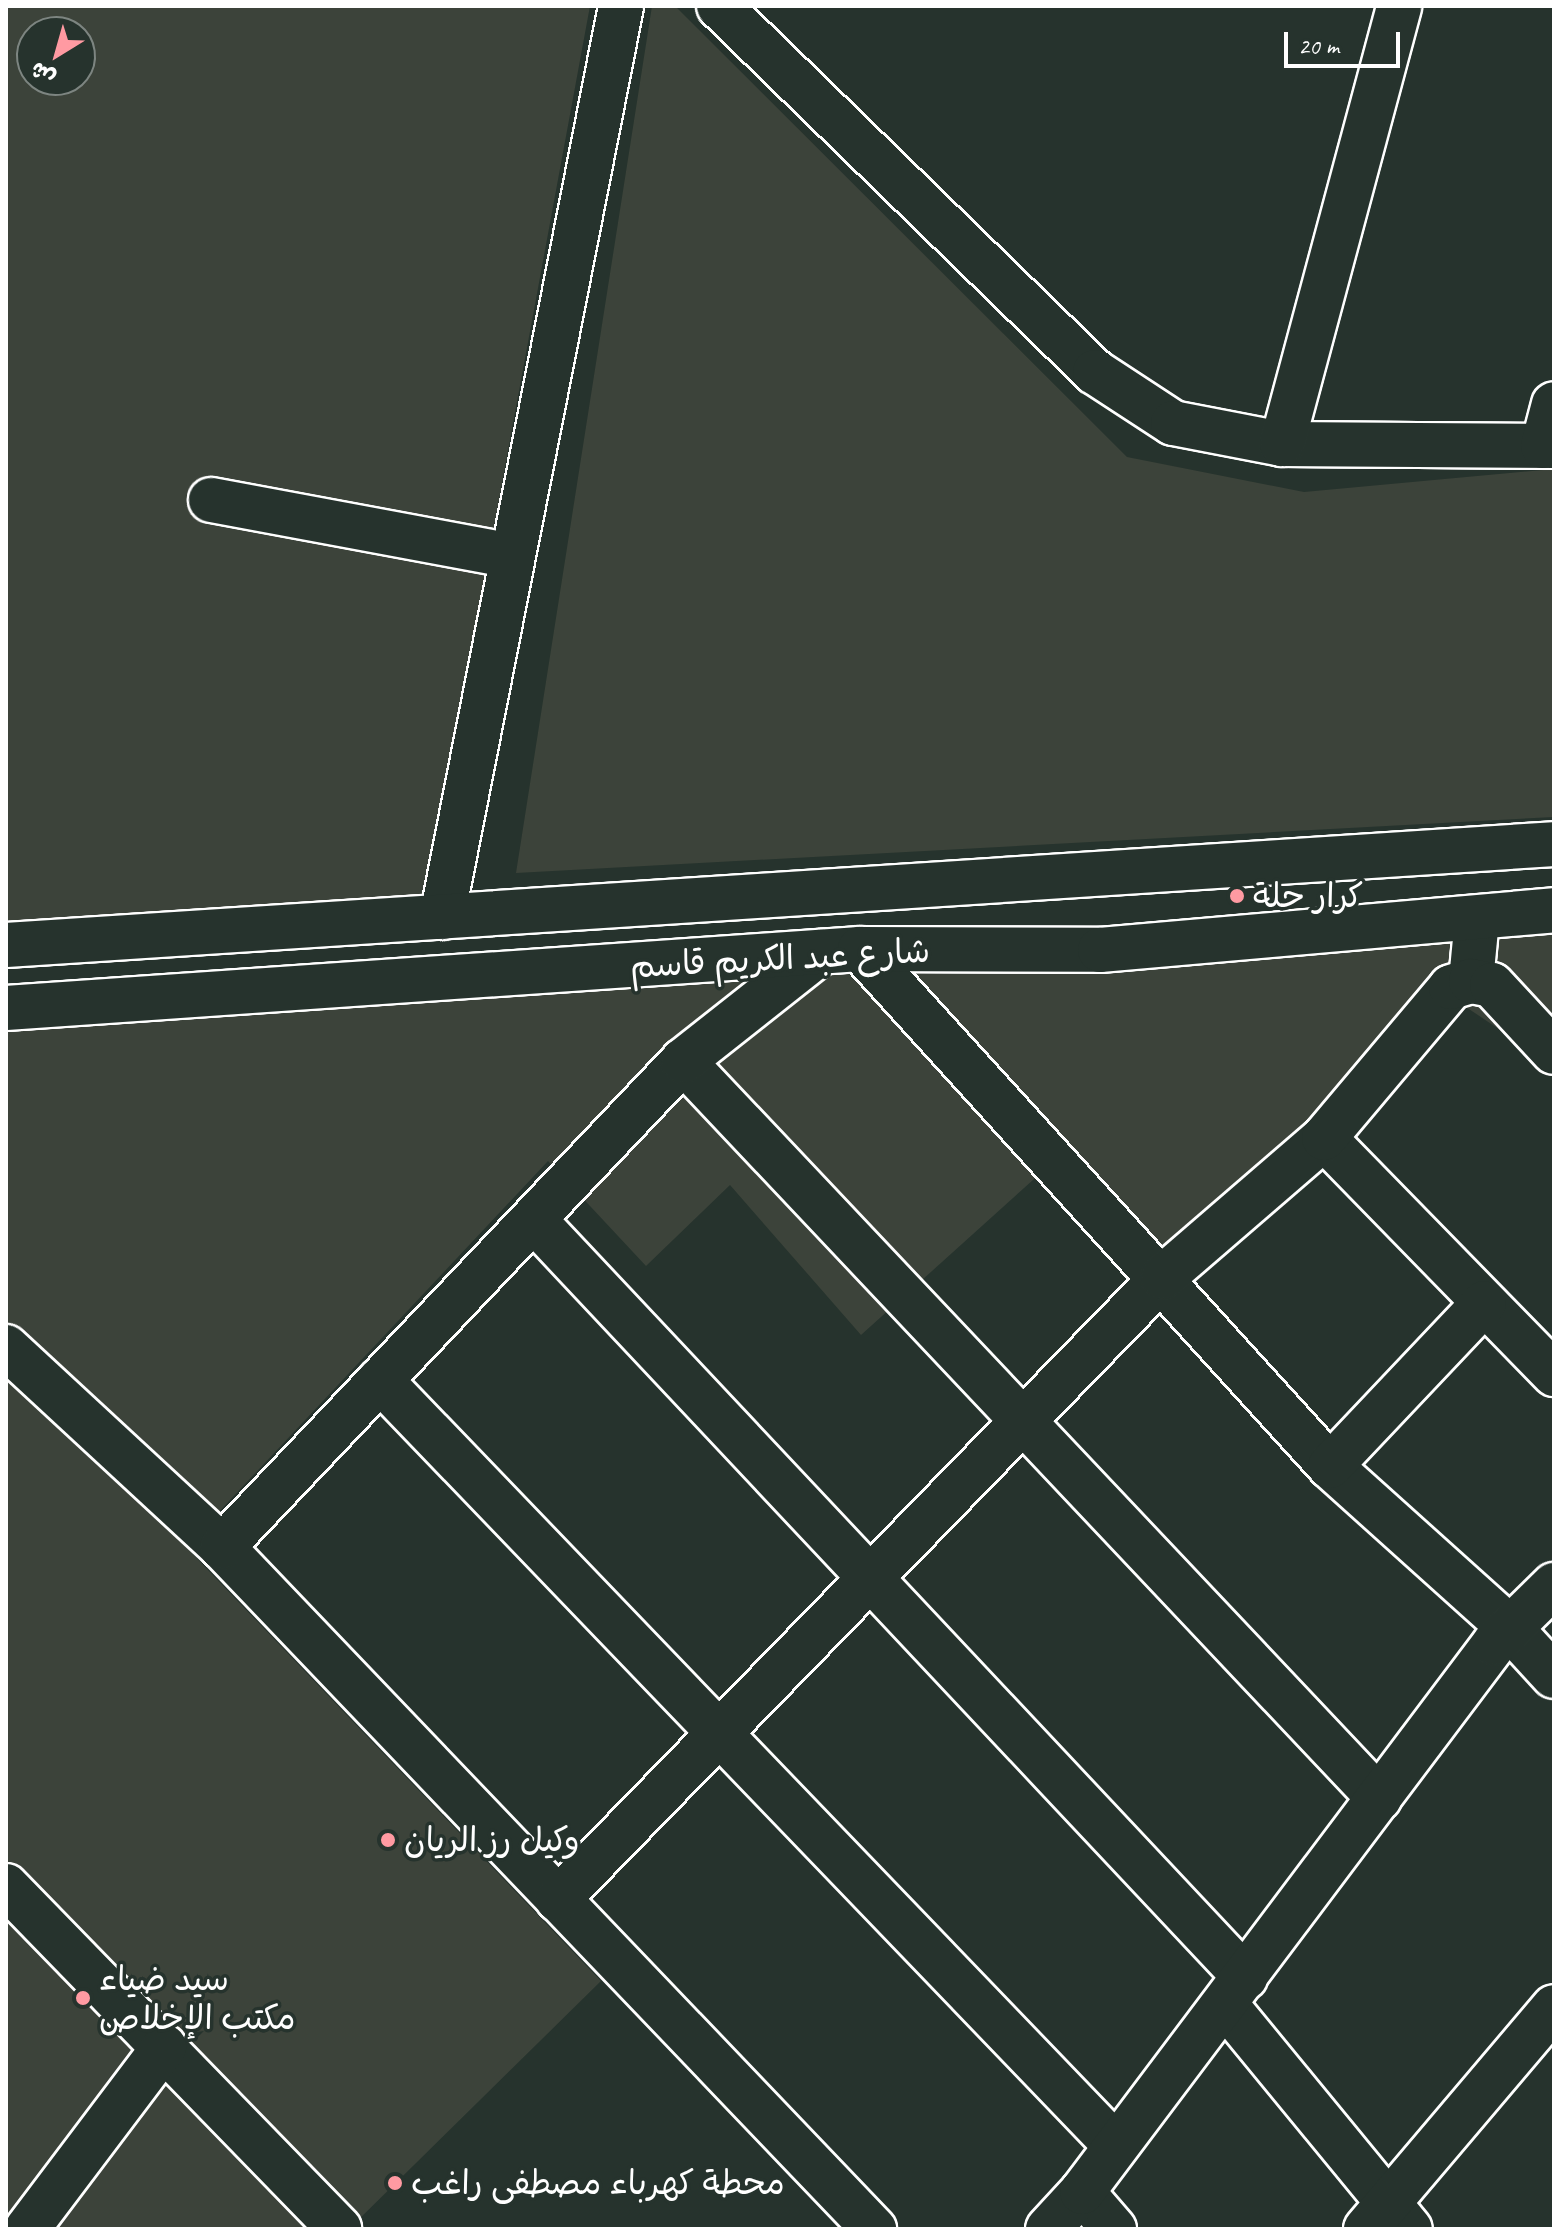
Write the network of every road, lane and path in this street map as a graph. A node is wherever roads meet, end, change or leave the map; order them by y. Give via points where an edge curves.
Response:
1 (621, 6) edge
2 (719, 6) edge
3 (1399, 6) edge
4 (1550, 432) edge
5 (1282, 444) junction
6 (211, 500) dead end
7 (512, 556) junction
8 (1554, 844) edge
9 (1554, 910) edge
10 (442, 917) junction
11 (1477, 919) junction
12 (6, 945) edge
13 (841, 951) junction
14 (1471, 981) junction
15 (6, 1008) edge
16 (1554, 1052) edge
17 (683, 1061) junction
18 (1324, 1138) junction
19 (534, 1220) junction
20 (1163, 1277) junction
21 (1484, 1303) junction
22 (6, 1347) edge
23 (1554, 1374) edge
24 (380, 1380) junction
25 (1024, 1423) junction
26 (1330, 1466) junction
27 (222, 1547) junction
28 (872, 1579) junction
29 (1554, 1585) edge
30 (1510, 1628) junction
31 (1554, 1676) edge
32 (720, 1734) junction
33 (1379, 1798) junction
34 (6, 1886) edge
35 (558, 1899) junction
36 (1235, 1991) junction
37 (1548, 2029) edge
38 (164, 2047) junction
39 (1116, 2146) junction
40 (1082, 2192) junction
41 (1388, 2220) edge
42 (27, 2229) edge
43 (339, 2229) edge
44 (874, 2229) edge
45 (1048, 2229) edge
46 (1114, 2229) edge

1 - 7 street
2 - 5 street via 1095,372 1173,423
3 - 5 street
4 - 5 street
6 - 7 street
7 - 10 street
8 - 10 street, شارع عبد الكريم قاسم
9 - 11 street, شارع عبد الكريم قاسم
10 - 12 street, شارع عبد الكريم قاسم
11 - 13 street, شارع عبد الكريم قاسم via 1100,950
11 - 14 street
13 - 15 street, شارع عبد الكريم قاسم
13 - 17 street
13 - 20 street
14 - 16 street via 1492,985
14 - 18 street via 1451,987
17 - 19 street
17 - 25 street
18 - 20 street
18 - 21 street
19 - 24 street
19 - 28 street
20 - 25 street
20 - 26 street
21 - 23 street
21 - 26 street
22 - 27 street
24 - 27 street
24 - 32 street
25 - 28 street
25 - 33 street
26 - 30 street
27 - 35 street
28 - 32 street
28 - 36 street
29 - 30 street
30 - 31 street
30 - 33 street
32 - 35 street
32 - 39 street
33 - 36 street
34 - 38 street
35 - 44 street
36 - 39 street
36 - 41 street
37 - 41 street
38 - 42 street
38 - 43 street
39 - 40 street
40 - 45 street
40 - 46 street

